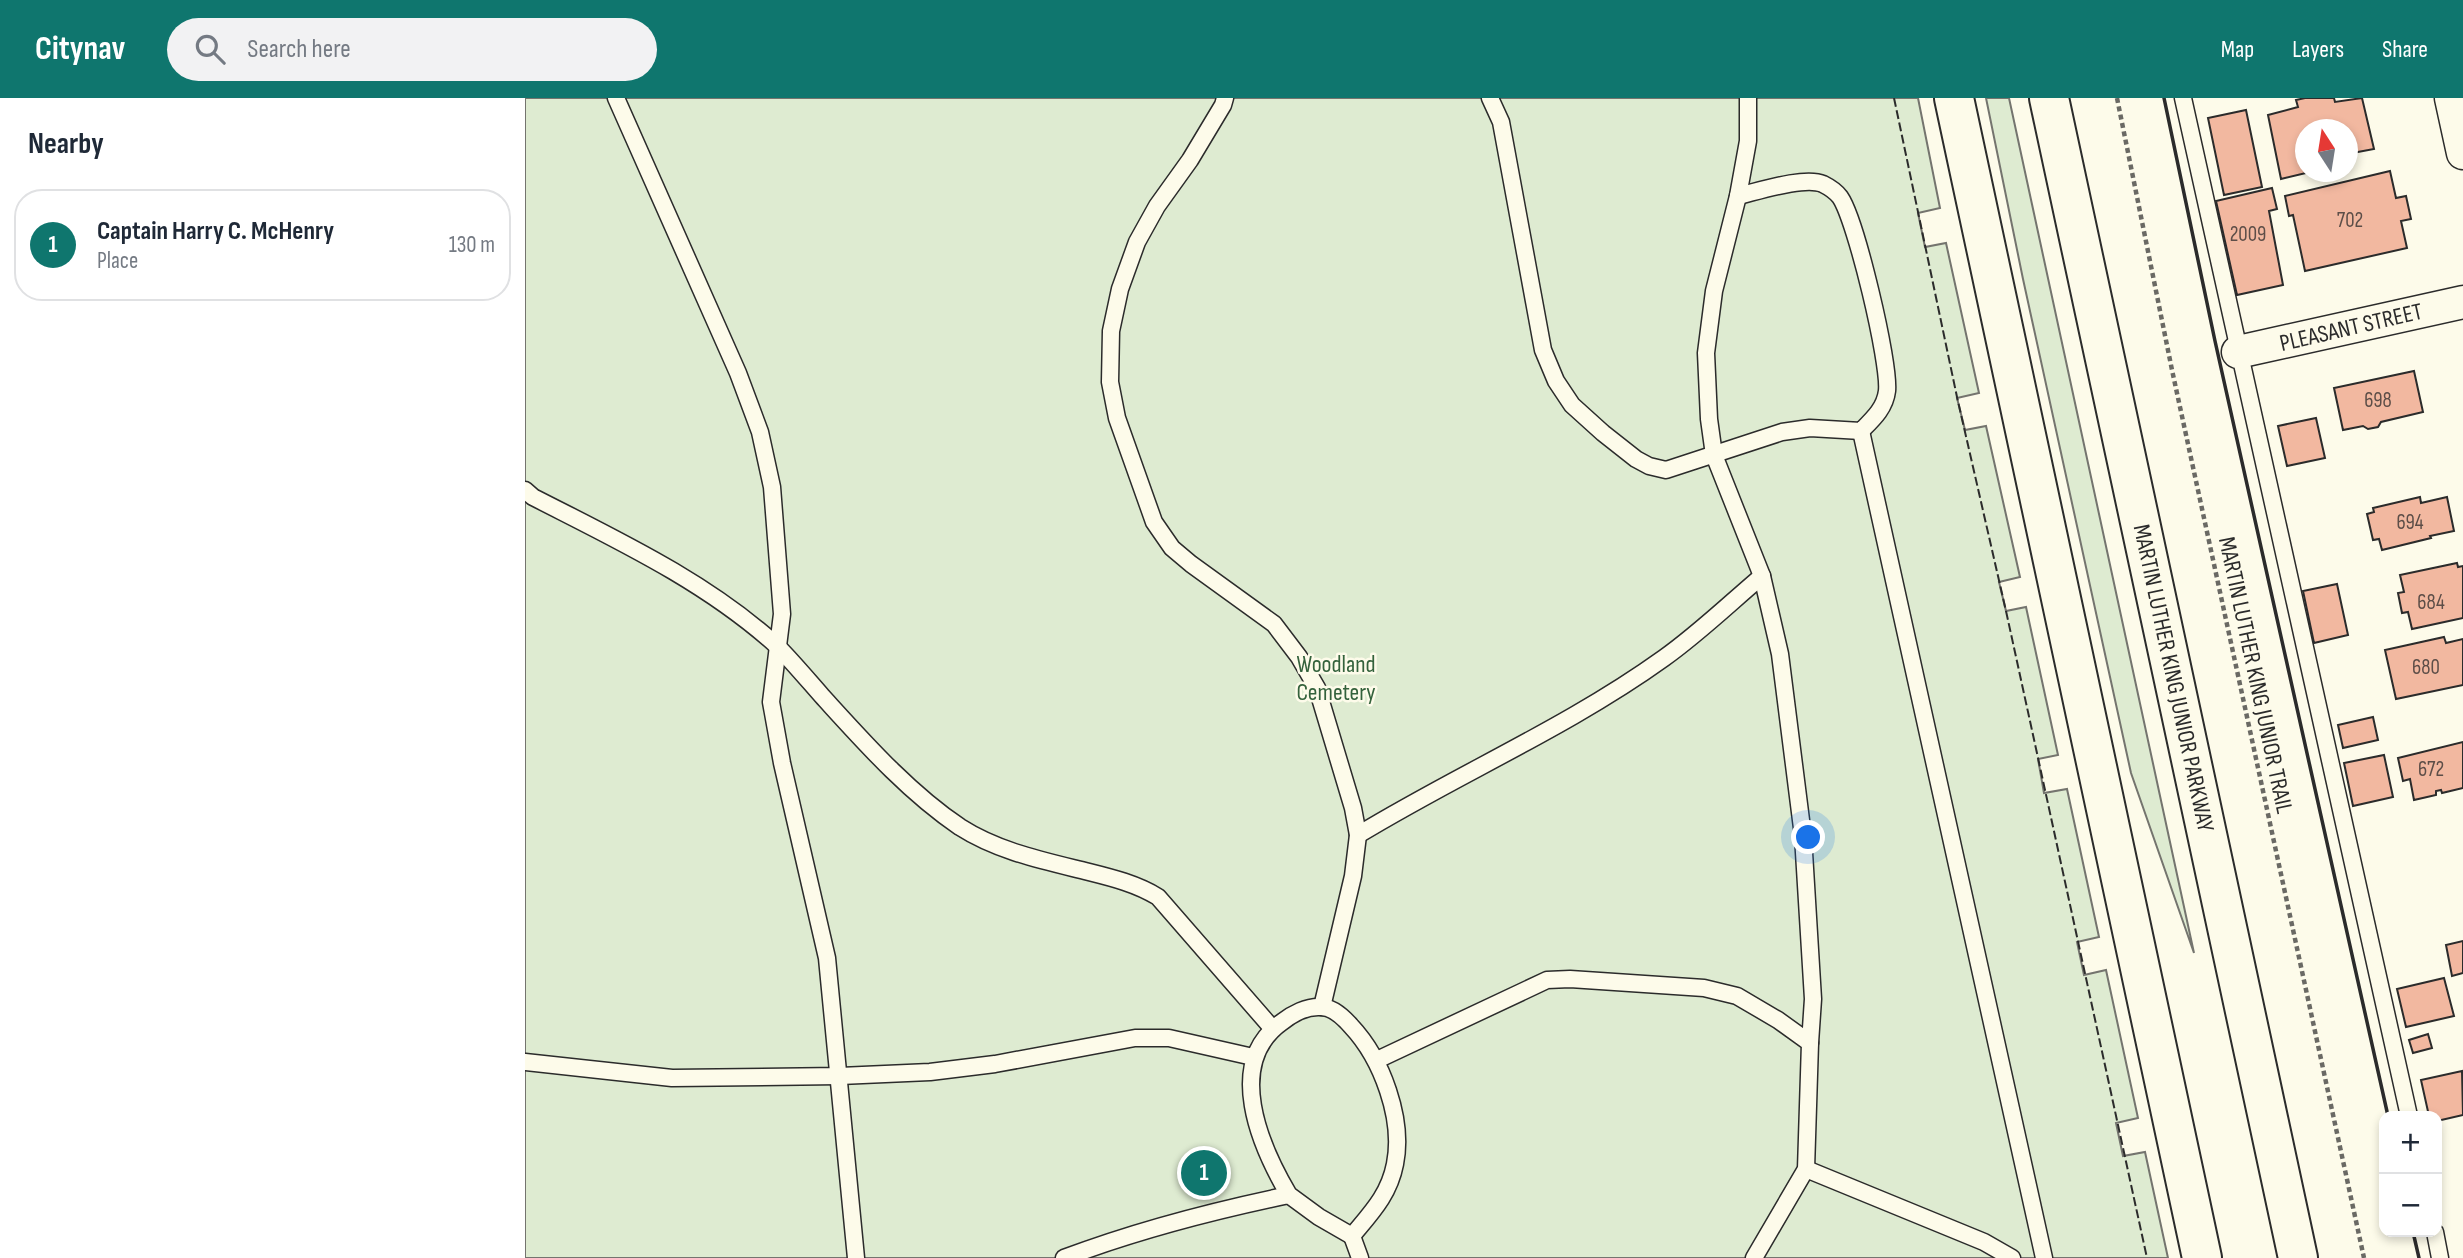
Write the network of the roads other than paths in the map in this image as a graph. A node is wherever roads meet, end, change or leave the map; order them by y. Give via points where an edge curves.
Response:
1 (616, 98) edge
2 (1225, 98) edge
3 (1490, 98) edge
4 (1748, 98) edge
5 (1954, 98) edge
6 (2049, 98) edge
7 (2183, 98) edge
8 (2451, 98) edge
9 (2463, 153) edge
10 (1738, 196) junction
11 (2463, 302) edge
12 (2238, 352) junction
13 (1861, 431) junction
14 (1714, 455) junction
15 (525, 490) edge
16 (1762, 576) junction
17 (777, 646) junction
18 (1358, 835) junction
19 (1322, 1007) junction
20 (1272, 1028) junction
21 (1810, 1043) junction
22 (1253, 1057) junction
23 (1377, 1060) junction
24 (525, 1062) edge
25 (840, 1076) junction
26 (2408, 1111) edge
27 (1806, 1169) junction
28 (1289, 1195) junction
29 (1352, 1236) junction
30 (2436, 1237) edge
31 (856, 1258) edge
32 (1064, 1258) edge
33 (1360, 1258) edge
34 (1754, 1258) edge
35 (2012, 1258) edge
36 (2043, 1258) edge
37 (2202, 1258) edge
38 (2298, 1258) edge
39 (2441, 1258) edge

1 - 17 lane via 760,432 772,488 781,601
2 - 18 lane via 1137,242 1111,331 1110,382 1154,522 1172,548 1274,624 1317,688
3 - 14 lane via 1501,122 1543,350 1556,381 1582,415 1649,466 1665,470
4 - 10 lane via 1748,141
5 - 37 main road
6 - 38 main road, MARTIN LUTHER KING JUNIOR PARKWAY
7 - 12 lane
8 - 9 street
10 - 13 lane via 1798,183 1821,183 1839,195 1871,295 1887,389 1883,405
10 - 14 lane via 1714,291 1706,353
11 - 12 street, PLEASANT STREET
12 - 26 lane
13 - 14 lane via 1810,428 1782,432
13 - 36 lane
14 - 16 lane
15 - 17 lane via 649,557 737,613
16 - 18 lane via 1665,658 1611,693
16 - 21 lane via 1780,654 1803,836 1813,999
17 - 20 lane via 912,788 961,827 1002,849 1119,880 1158,897
17 - 25 lane via 771,702 827,958
18 - 19 lane via 1353,876
19 - 20 lane via 1294,1013
19 - 23 lane via 1342,1015
20 - 22 lane
21 - 23 lane via 1737,996 1705,988 1570,979 1547,981
21 - 27 lane
22 - 25 lane via 1169,1038 1135,1038 995,1064
22 - 28 lane via 1256,1125
23 - 29 lane via 1391,1102 1397,1137 1395,1164 1383,1199
24 - 25 lane via 672,1078
25 - 31 lane
27 - 34 lane
27 - 35 lane via 1984,1242
28 - 29 lane
28 - 32 lane via 1203,1213
29 - 33 lane
30 - 39 lane

